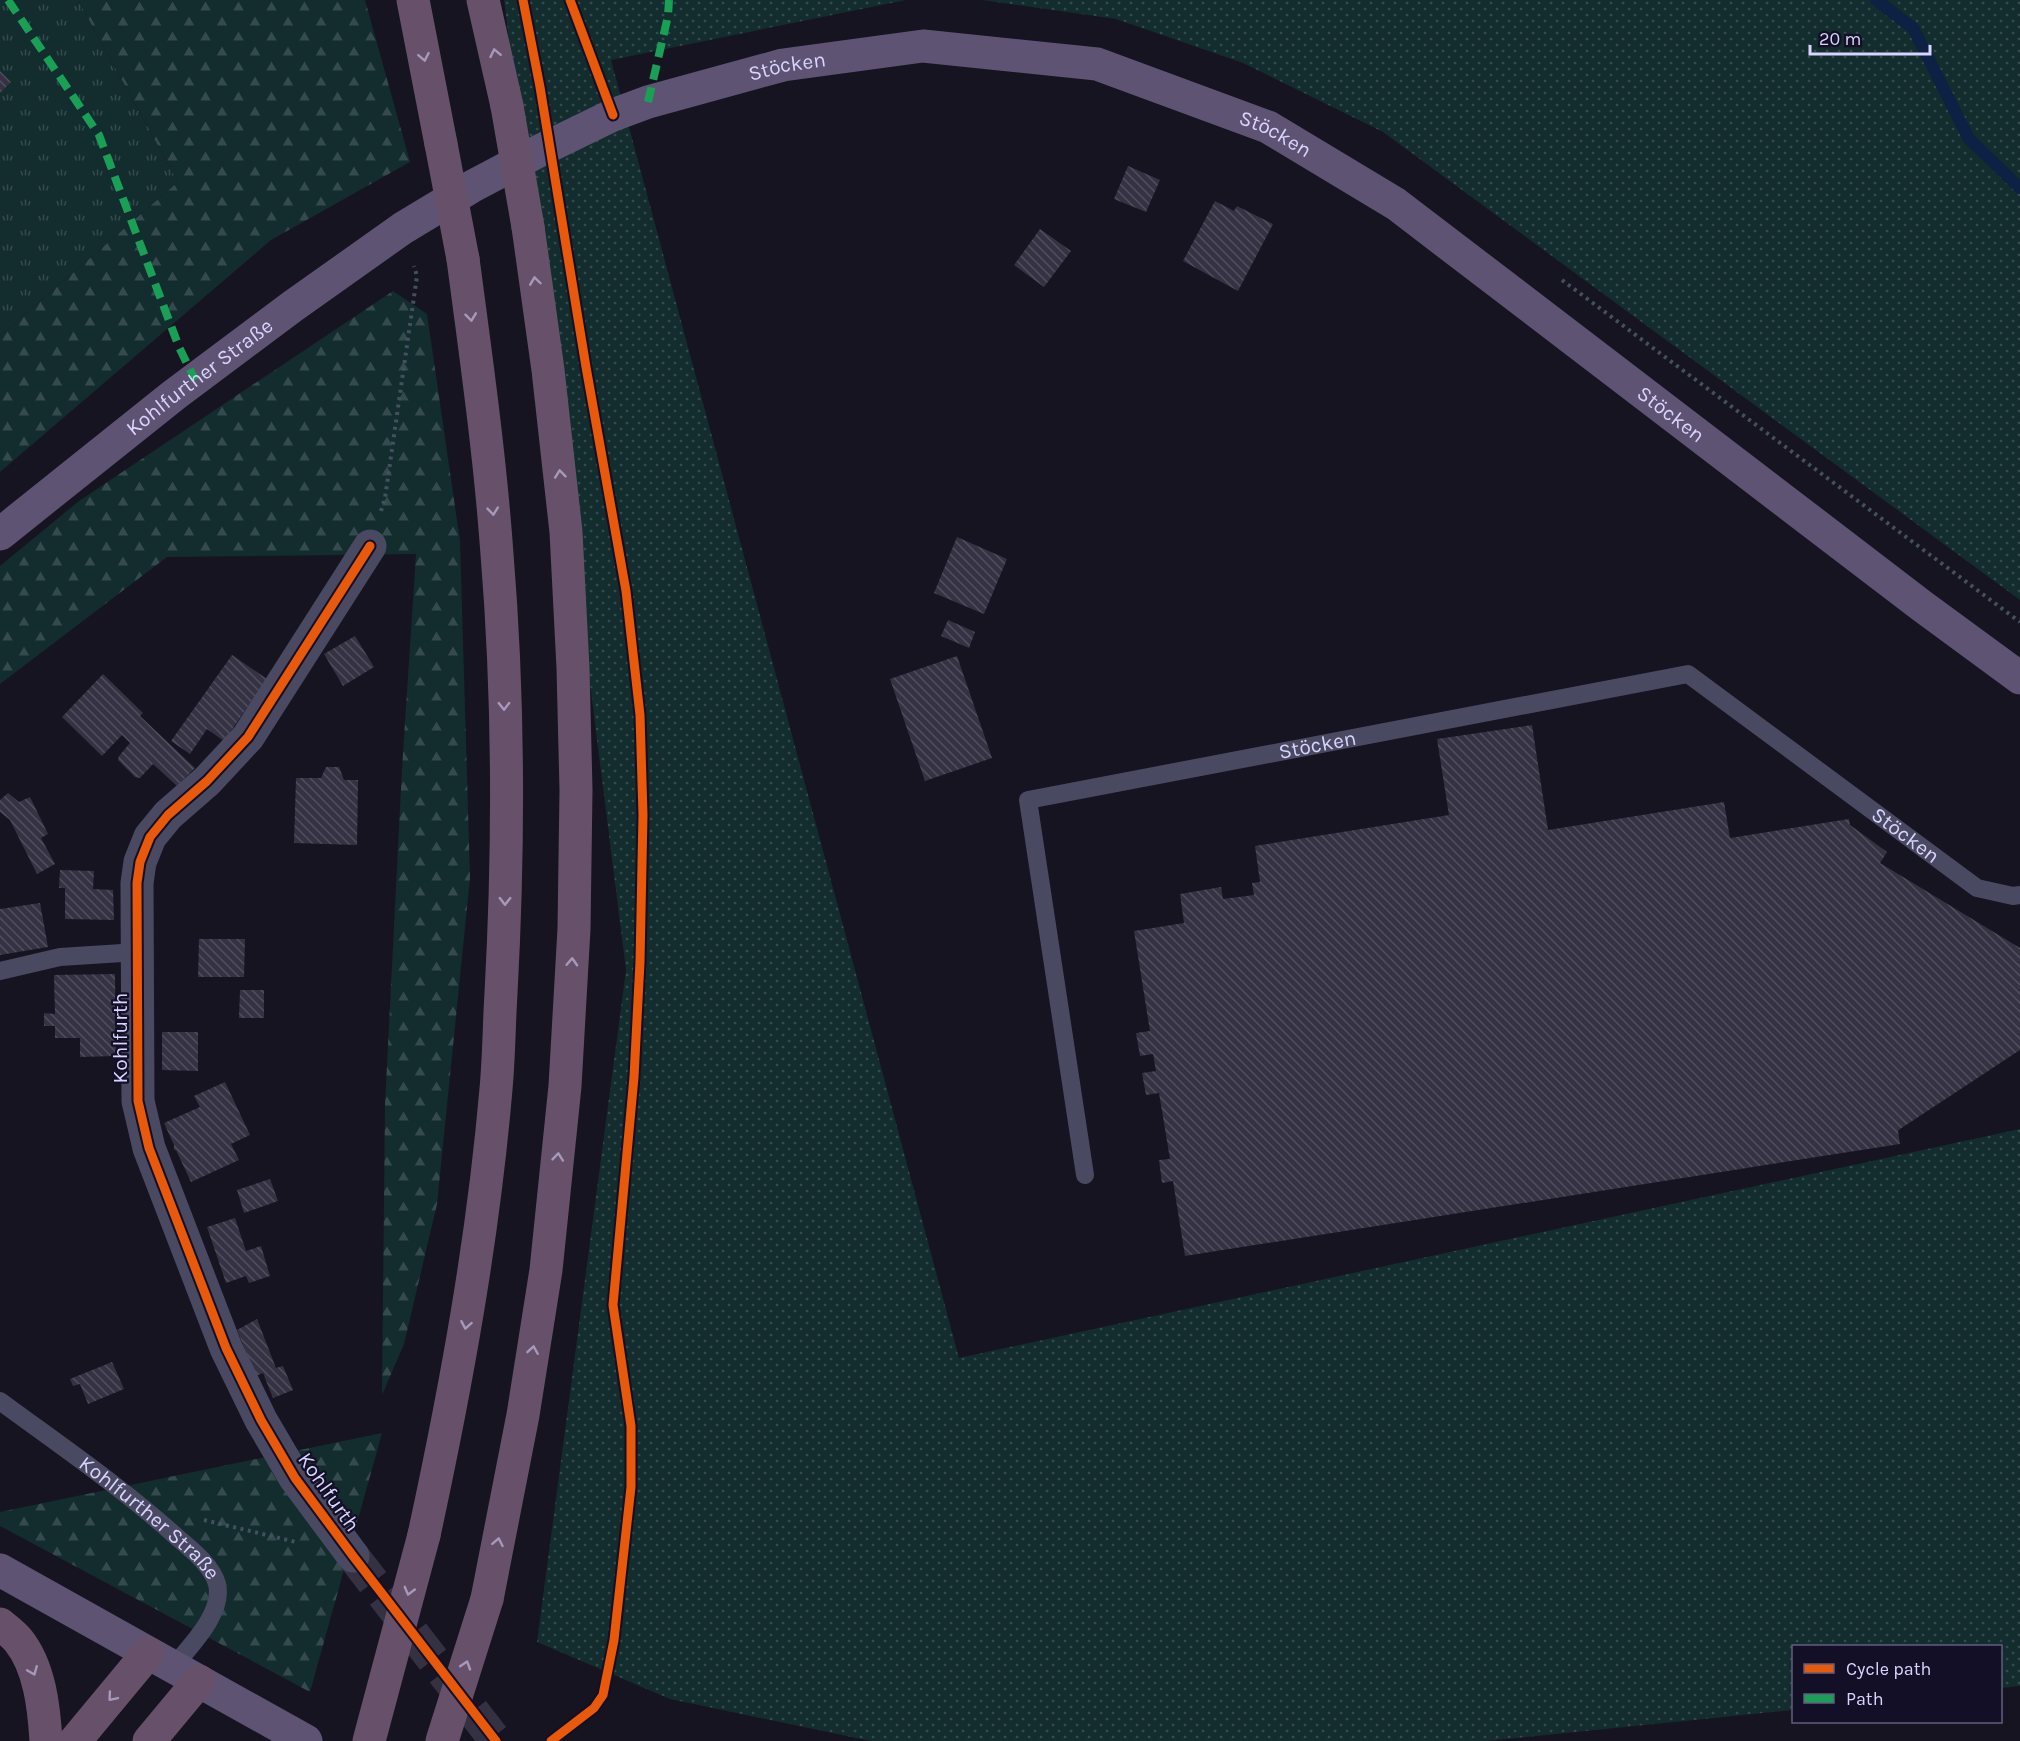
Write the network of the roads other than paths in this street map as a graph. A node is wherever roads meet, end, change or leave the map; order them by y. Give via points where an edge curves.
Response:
1 (413, 0) edge
2 (483, 0) edge
3 (403, 228) joint
4 (0, 534) edge
5 (370, 546) road end
6 (2020, 678) edge
7 (2020, 895) edge
8 (138, 952) junction
9 (0, 971) edge
10 (1085, 1175) dead end
11 (0, 1401) edge
12 (353, 1556) tunnel mouth
13 (0, 1570) edge
14 (0, 1624) edge
15 (174, 1667) junction
16 (46, 1741) edge
17 (75, 1741) edge
18 (149, 1741) edge
19 (306, 1741) edge
20 (369, 1741) edge
21 (442, 1741) edge

1 -> 20 highway, bridge via 464,260 497,554 507,799 504,930 496,1089 475,1267 452,1406 424,1535
21 -> 2 highway, bridge via 488,1599 523,1415 546,1270 565,1086 574,929 576,790 566,532 528,227
3 - 4 main road, Kohlfurther Straße via 174,395
3 - 6 main road, Stöcken via 490,177 613,115 783,65 923,46 1097,64 1268,127 1396,204
5 - 8 street, Kohlfurth via 248,737 150,837 137,883
7 - 10 lane, Stöcken via 1977,888 1689,674 1028,800
8 - 9 lane via 60,957
8 - 12 street, Kohlfurth via 138,1101 149,1148 226,1348 261,1420 296,1478
11 - 15 lane, Kohlfurther Straße via 142,1505 204,1561 217,1584 216,1608
13 - 15 main road
14 -> 16 highway via 18,1641 33,1669 43,1700
15 -> 17 highway
15 - 18 highway
15 - 19 main road

